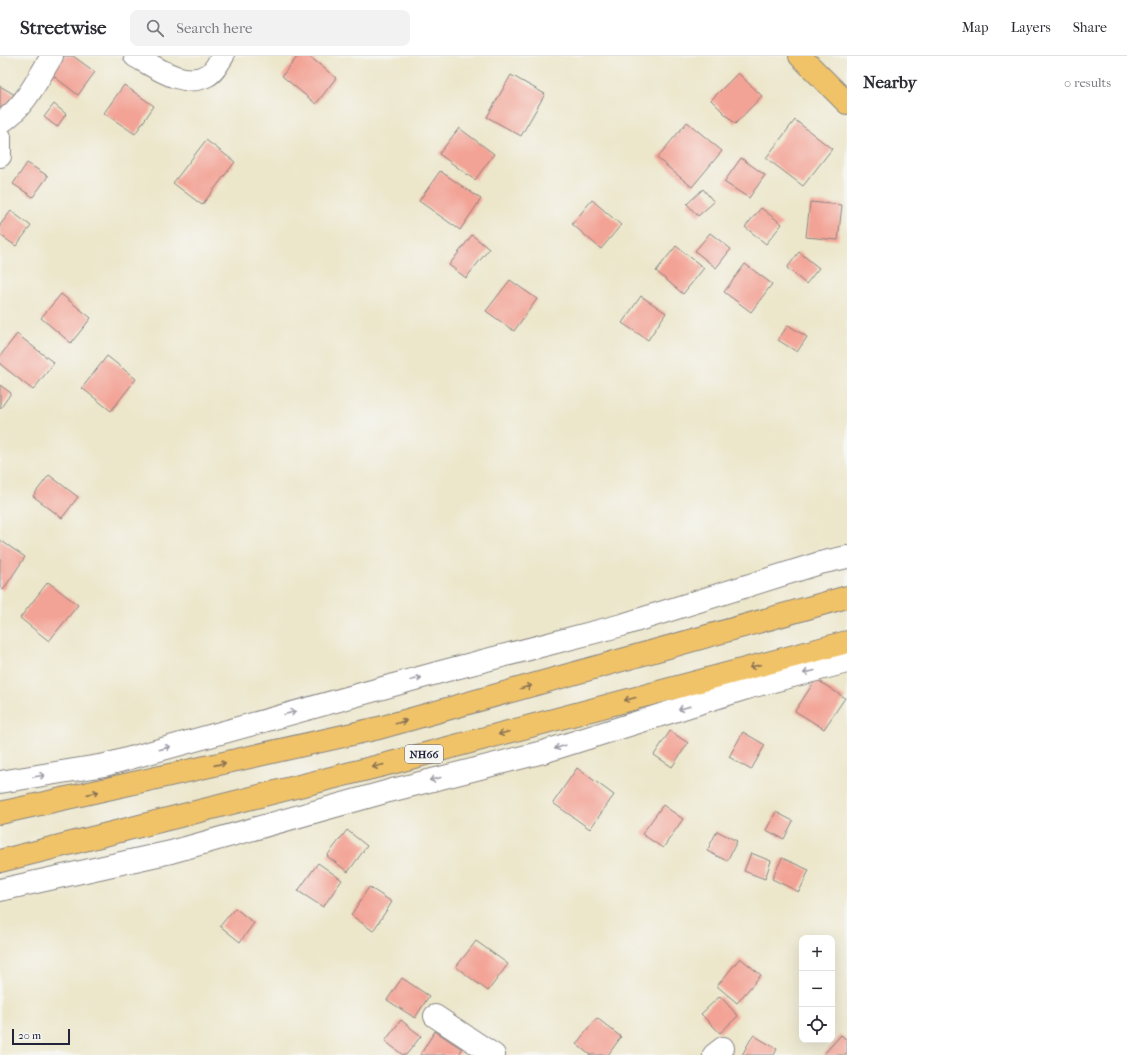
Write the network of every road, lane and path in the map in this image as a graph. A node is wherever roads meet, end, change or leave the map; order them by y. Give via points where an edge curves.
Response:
1 (52, 56) edge
2 (135, 56) edge
3 (223, 56) edge
4 (800, 56) edge
5 (847, 103) edge
6 (0, 123) edge
7 (0, 137) edge
8 (0, 156) edge
9 (847, 556) edge
10 (847, 597) edge
11 (847, 642) edge
12 (847, 662) edge
13 (0, 782) edge
14 (0, 813) edge
15 (0, 861) edge
16 (0, 890) edge
17 (435, 1016) dead end
18 (494, 1055) edge

1 - 6 street via 25,100 12,115
2 - 3 street via 179,78 194,80 209,75
4 - 5 main road
7 - 8 street
13 -> 9 street via 105,765 444,671 622,625
14 -> 10 main road via 379,728
11 -> 15 main road, NH66 via 387,764
12 -> 16 street via 750,687 543,752 389,791 171,852
17 - 18 street

